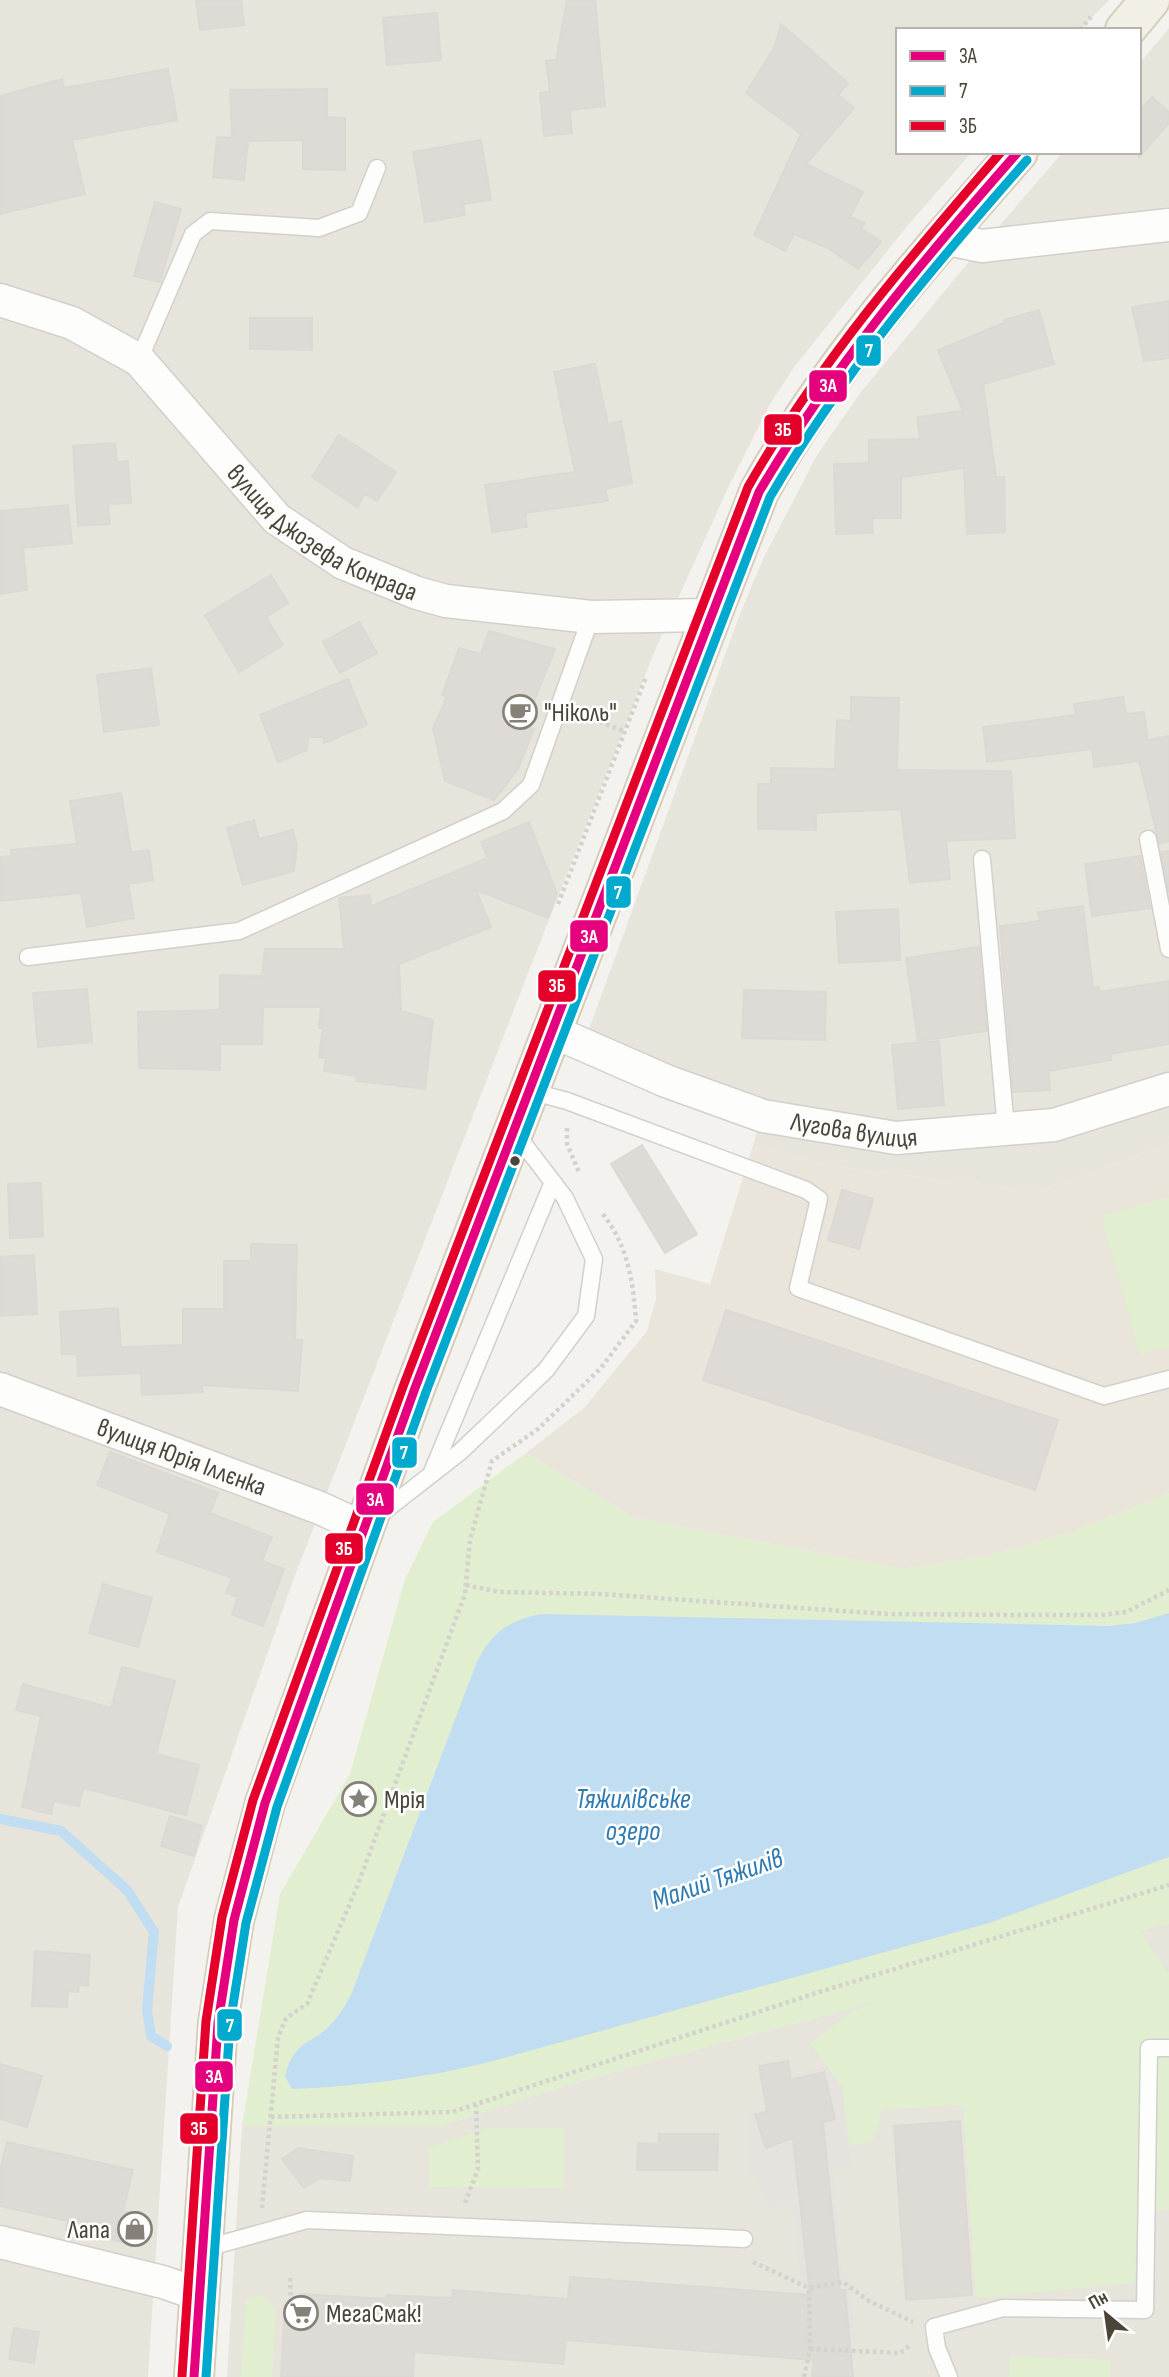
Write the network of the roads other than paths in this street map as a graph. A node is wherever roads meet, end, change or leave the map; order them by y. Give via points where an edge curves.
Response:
1 (1150, 0) edge
2 (1127, 28) edge
3 (1016, 154) edge
4 (377, 168) dead end
5 (1169, 225) edge
6 (943, 238) junction
7 (0, 300) edge
8 (139, 360) junction
9 (710, 615) junction
10 (591, 617) junction
11 (1148, 839) dead end
12 (982, 859) dead end
13 (1169, 949) edge
14 (27, 957) dead end
15 (552, 1031) junction
16 (1169, 1089) edge
17 (530, 1091) junction
18 (1006, 1129) junction
19 (514, 1131) junction
20 (553, 1182) junction
21 (1169, 1379) edge
22 (0, 1389) edge
23 (431, 1475) junction
24 (363, 1528) junction
25 (1169, 2048) edge
26 (744, 2239) road end
27 (0, 2242) edge
28 (203, 2249) junction
29 (200, 2295) junction
30 (194, 2377) edge
31 (949, 2377) edge

1 - 2 main road
3 - 6 main road
4 - 8 lane via 359,213 319,228 210,221 193,234
5 - 6 street via 982,246
6 - 9 main road via 852,346 787,441 759,492
7 - 8 street, вулиця Джозефа Конрада via 72,323
8 - 10 street, вулиця Джозефа Конрада via 277,519 343,563 446,601
9 - 10 street, вулиця Джозефа Конрада
9 - 15 main road
10 - 14 lane via 531,785 503,811 239,931
11 - 13 lane
12 - 18 lane
15 - 17 main road
15 - 18 street, Лугова вулиця via 666,1081 763,1116 896,1138
16 - 18 street, Лугова вулиця via 1054,1125
17 - 19 main road
17 - 21 lane via 806,1190 819,1199 798,1288 1104,1396
19 - 20 lane
19 - 24 main road
20 - 23 lane
20 - 23 lane via 594,1259 586,1316 546,1370
22 - 24 street, вулиця Юрія Іллєнка
23 - 24 lane
24 - 28 main road via 265,1803 234,1920 218,2024
25 - 31 lane via 1149,2048 1145,2310 1003,2308 934,2327
26 - 28 lane via 307,2220
27 - 29 street
28 - 29 main road
29 - 30 main road

